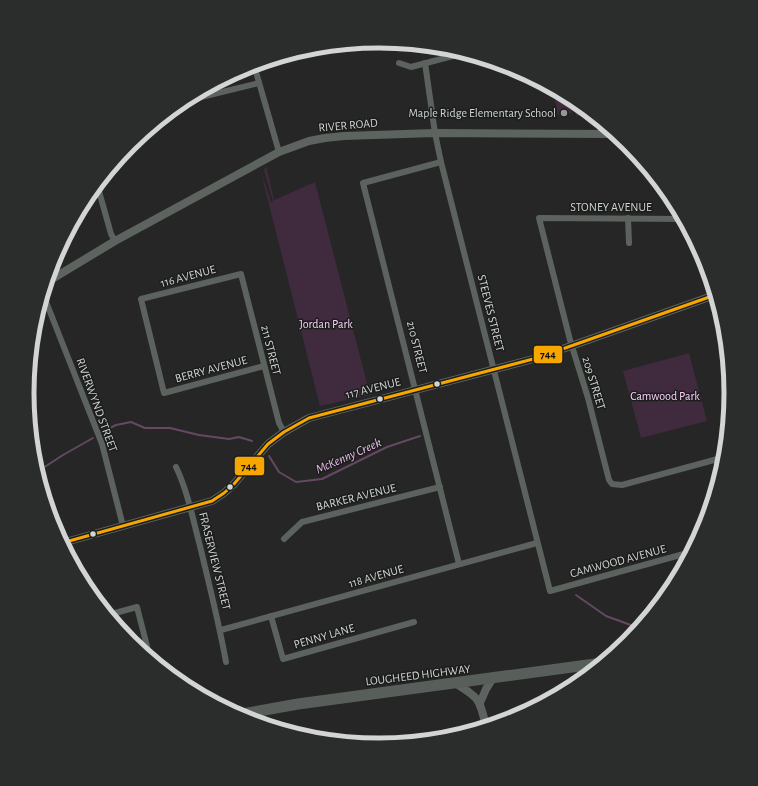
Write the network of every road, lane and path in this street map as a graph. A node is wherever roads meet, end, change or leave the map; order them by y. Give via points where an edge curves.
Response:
1 (451, 56) edge
2 (399, 63) dead end
3 (425, 63) junction
4 (256, 71) edge
5 (259, 83) junction
6 (202, 97) edge
7 (435, 133) junction
8 (606, 134) edge
9 (279, 152) junction
10 (441, 162) junction
11 (99, 191) edge
12 (539, 218) joint
13 (628, 218) junction
14 (677, 219) edge
15 (115, 241) junction
16 (629, 243) dead end
17 (240, 274) joint
18 (54, 277) edge
19 (710, 297) edge
20 (46, 303) edge
21 (572, 346) junction
22 (264, 366) junction
23 (494, 370) junction
24 (415, 390) junction
25 (164, 393) joint
26 (284, 432) junction
27 (717, 459) edge
28 (176, 468) dead end
29 (440, 487) junction
30 (190, 508) junction
31 (123, 526) junction
32 (284, 539) dead end
33 (68, 541) edge
34 (537, 543) junction
35 (684, 554) edge
36 (459, 564) junction
37 (550, 591) joint
38 (114, 613) edge
39 (271, 616) junction
40 (414, 622) dead end
41 (221, 630) junction
42 (147, 648) edge
43 (226, 662) dead end
44 (592, 664) edge
45 (493, 678) junction
46 (455, 683) junction
47 (480, 703) junction
48 (249, 713) edge
49 (485, 721) edge

1 - 3 street
2 - 3 street via 411,67
3 - 7 street, STEEVES STREET
4 - 5 street
5 - 6 street
5 - 9 street
7 - 8 street, RIVER ROAD
7 - 9 street, RIVER ROAD via 325,138
7 - 10 street, STEEVES STREET
9 - 15 street, RIVER ROAD
10 - 23 street, STEEVES STREET
10 - 24 street, 210 STREET via 363,183
11 - 15 street
12 - 13 street, STONEY AVENUE
12 - 21 street, 209 STREET
13 - 14 street, STONEY AVENUE
13 - 16 street
15 - 18 street, RIVER ROAD
17 - 22 street, 211 STREET
17 - 25 street, 116 AVENUE via 141,299
19 - 21 street, 117 AVENUE
20 - 31 street, RIVERWYND STREET via 102,444
21 - 23 street, 117 AVENUE
21 - 27 street, 209 STREET via 588,398 606,473 612,484 622,485
22 - 25 street, BERRY AVENUE
22 - 26 street, 211 STREET
23 - 24 street, 117 AVENUE
23 - 34 street, STEEVES STREET
24 - 26 street, 117 AVENUE via 316,415
24 - 29 street, 210 STREET
26 - 30 street, 117 AVENUE via 268,444 224,493 212,501
28 - 30 street, FRASERVIEW STREET
29 - 32 street, BARKER AVENUE via 302,522
29 - 36 street, 210 STREET
30 - 31 street, 117 AVENUE
30 - 41 street, FRASERVIEW STREET
31 - 33 street, 117 AVENUE
34 - 36 street, 118 AVENUE
34 - 37 street, STEEVES STREET
35 - 37 street, CAMWOOD AVENUE
36 - 39 street, 118 AVENUE
38 - 42 street via 137,607
39 - 40 street, PENNY LANE via 283,659
39 - 41 street, 118 AVENUE
41 - 43 street, FRASERVIEW STREET
44 - 45 highway, LOUGHEED HIGHWAY
45 - 46 highway, LOUGHEED HIGHWAY
45 - 47 street
46 - 47 street
46 - 48 highway, LOUGHEED HIGHWAY
47 - 49 street

